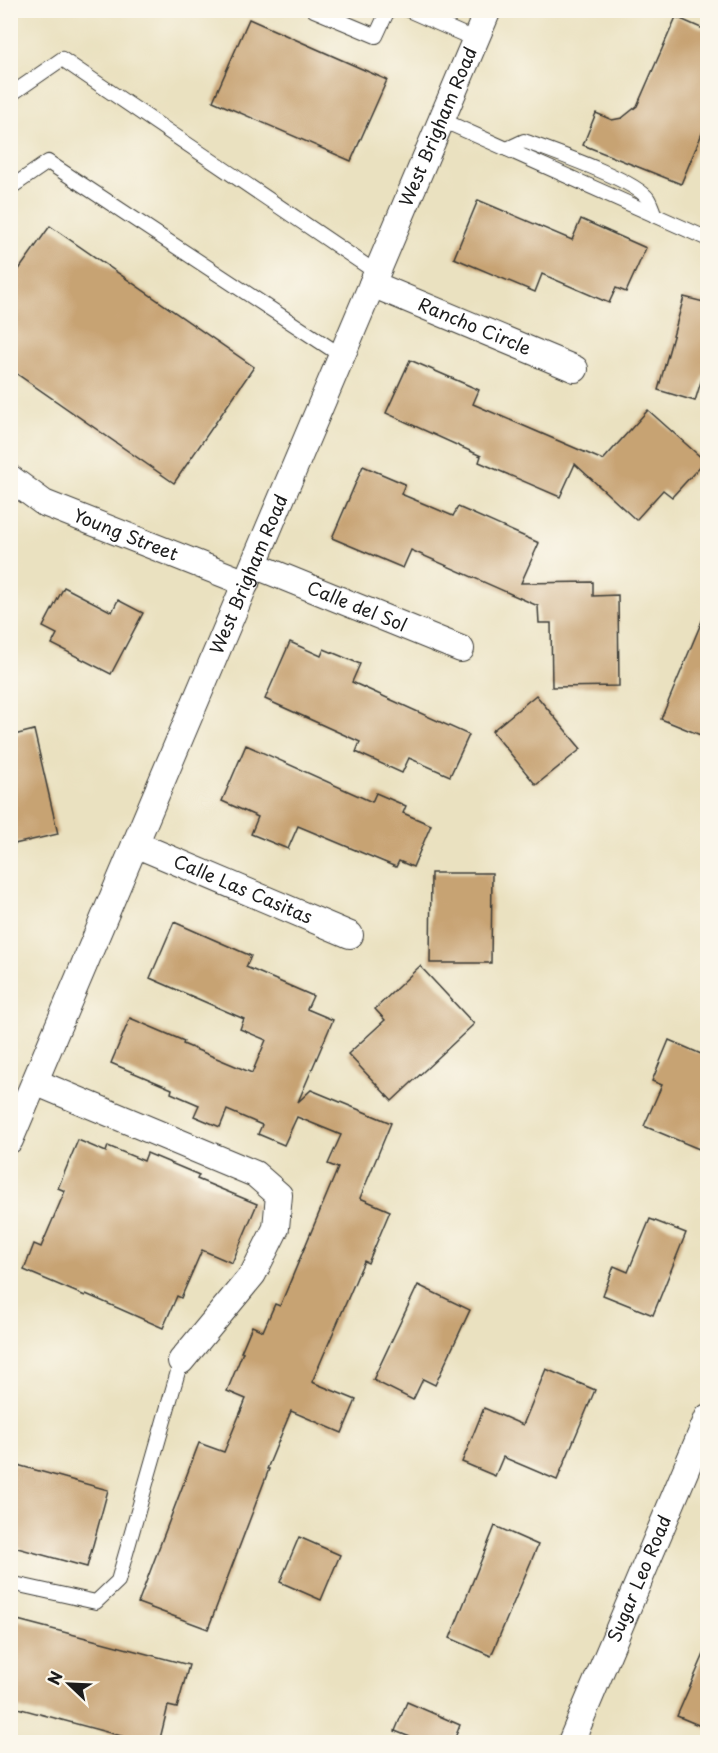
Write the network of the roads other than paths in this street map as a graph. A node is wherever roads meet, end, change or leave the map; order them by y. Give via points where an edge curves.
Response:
1 (314, 10) edge
2 (388, 10) edge
3 (408, 10) edge
4 (488, 10) edge
5 (476, 40) junction
6 (10, 95) edge
7 (442, 120) junction
8 (10, 188) edge
9 (708, 239) edge
10 (375, 279) junction
11 (342, 356) junction
12 (575, 369) dead end
13 (10, 478) edge
14 (250, 574) junction
15 (461, 649) dead end
16 (135, 844) junction
17 (350, 935) dead end
18 (35, 1082) junction
19 (10, 1140) edge
20 (181, 1361) joint
21 (708, 1417) edge
22 (10, 1584) edge
23 (571, 1743) edge

1 - 2 lane via 376,36
3 - 5 lane
4 - 5 street, West Brigham Road
5 - 7 street, West Brigham Road
6 - 10 lane via 62,59
7 - 9 lane
7 - 10 street, West Brigham Road
8 - 11 lane via 48,162
10 - 11 street, West Brigham Road
10 - 12 street, Rancho Circle
11 - 14 street, West Brigham Road
13 - 14 street, Young Street via 44,503
14 - 15 street, Calle del Sol
14 - 16 street, West Brigham Road
16 - 17 street, Calle Las Casitas
16 - 18 street, West Brigham Road
18 - 19 street, West Brigham Road
18 - 20 street via 255,1174 279,1195 276,1227 253,1274
20 - 22 lane via 118,1581 96,1602
21 - 23 street, Sugar Leo Road

